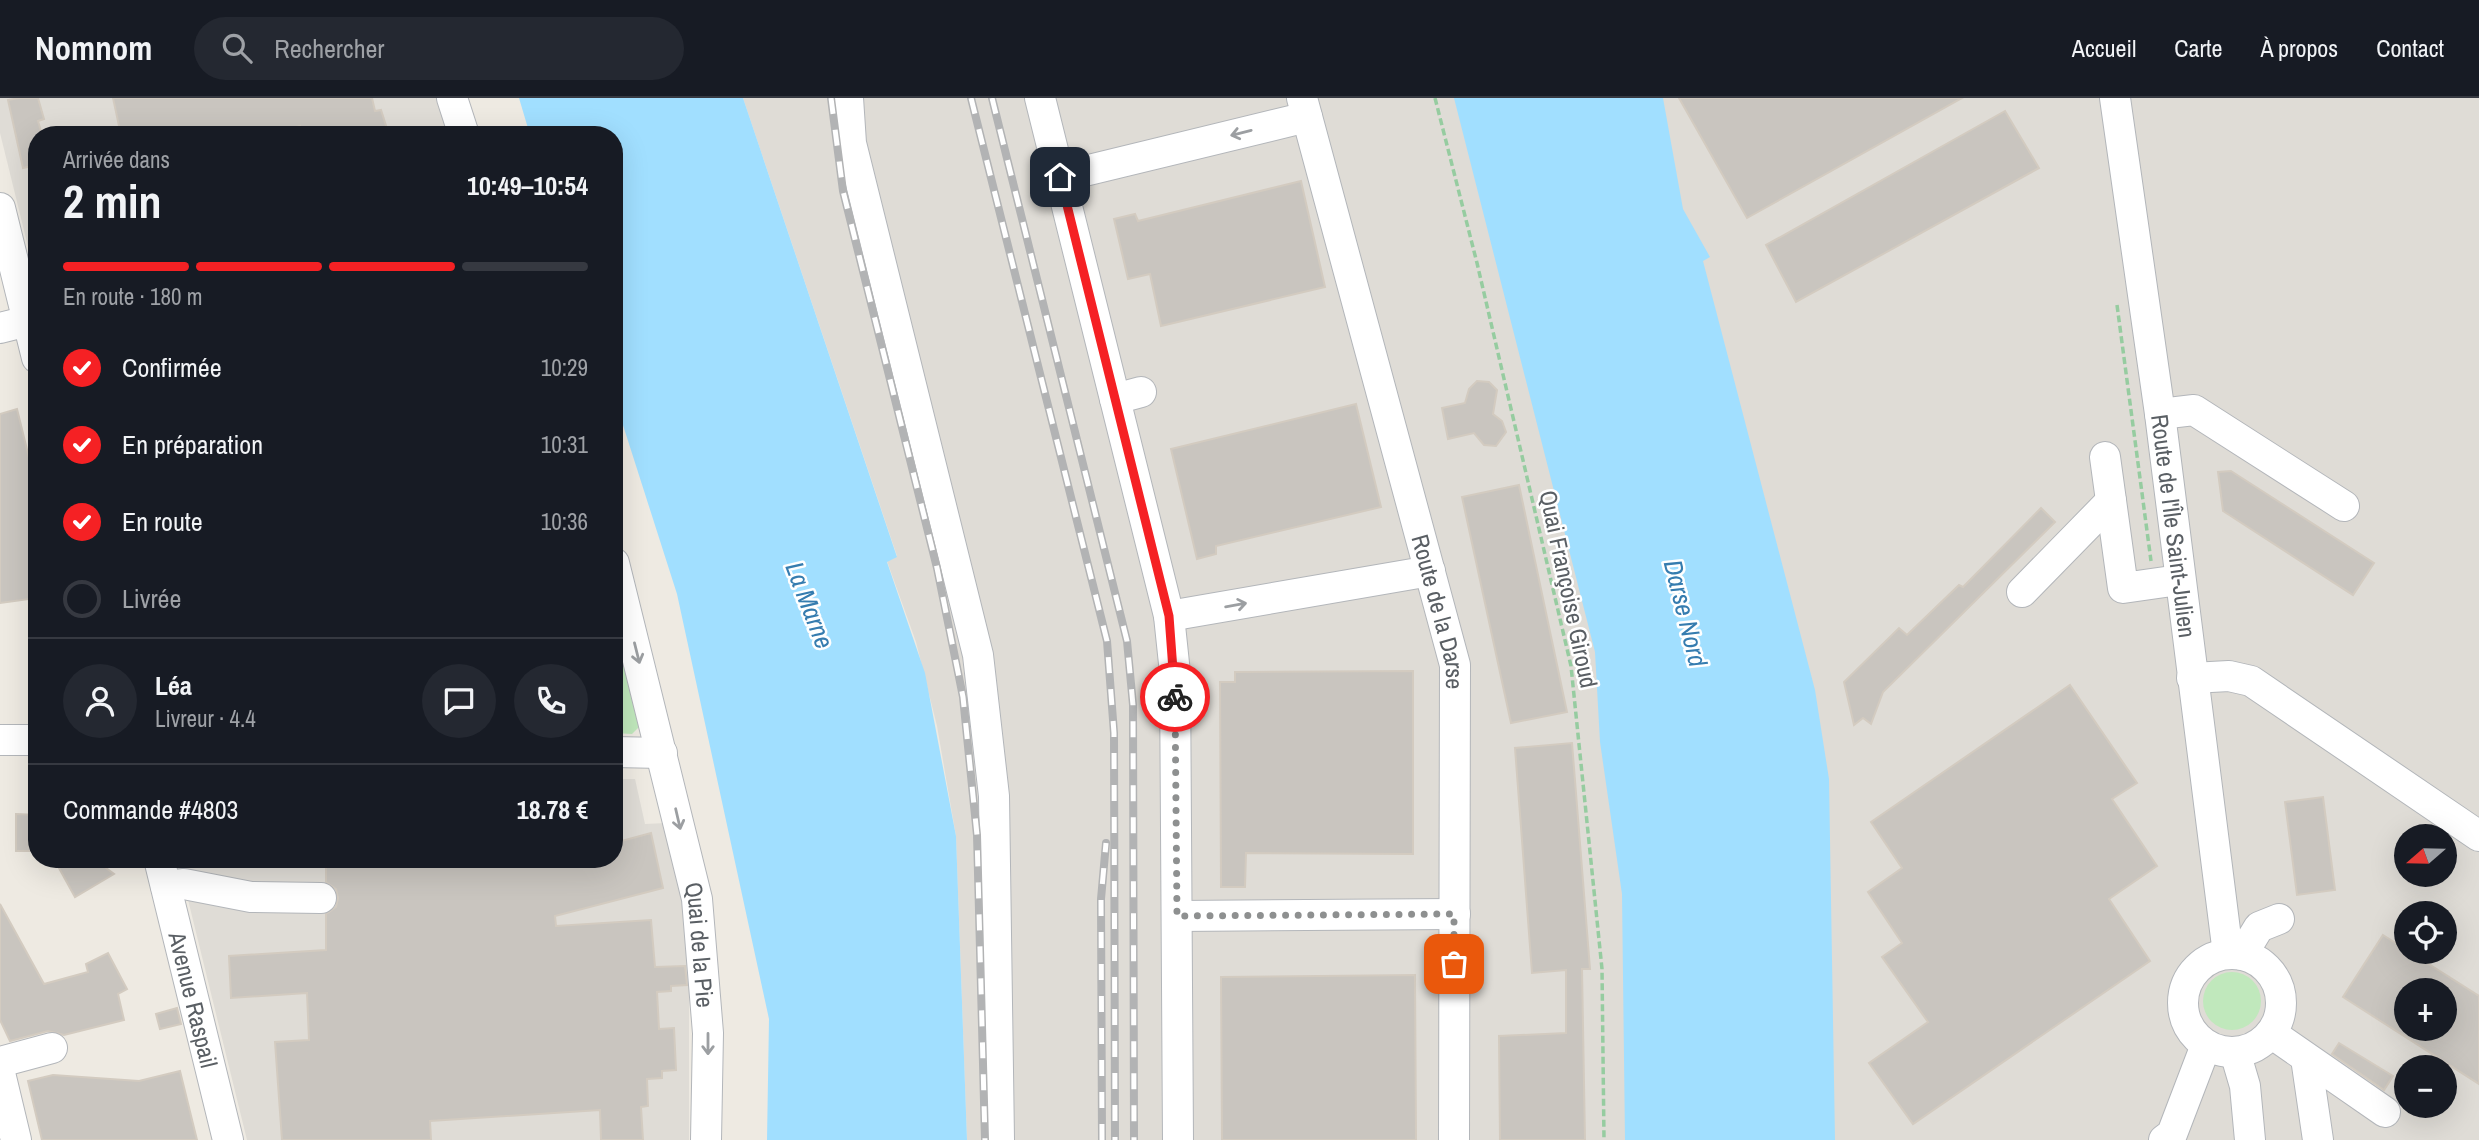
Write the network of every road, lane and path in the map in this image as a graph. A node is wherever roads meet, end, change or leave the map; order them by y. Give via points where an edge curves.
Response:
1 (452, 98) edge
2 (848, 98) edge
3 (1040, 98) edge
4 (1434, 98) edge
5 (2115, 98) edge
6 (1305, 108) edge
7 (461, 126) edge
8 (1060, 177) junction
9 (0, 208) edge
10 (2117, 301) dead end
11 (14, 325) edge
12 (28, 345) edge
13 (2160, 414) junction
14 (2105, 457) dead end
15 (2111, 501) junction
16 (2344, 506) dead end
17 (2149, 550) dead end
18 (1430, 571) junction
19 (2179, 580) junction
20 (2022, 592) dead end
21 (623, 599) edge
22 (1169, 616) junction
23 (2192, 678) junction
24 (0, 740) edge
25 (28, 740) edge
26 (623, 752) edge
27 (662, 753) junction
28 (2479, 836) edge
29 (163, 873) edge
30 (321, 898) dead end
31 (1454, 914) junction
32 (1177, 916) junction
33 (2279, 919) dead end
34 (2235, 954) junction
35 (2271, 1033) junction
36 (2206, 1045) junction
37 (52, 1048) dead end
38 (2235, 1052) junction
39 (2306, 1058) junction
40 (0, 1062) edge
41 (0, 1073) edge
42 (2385, 1112) dead end
43 (16, 1140) edge
44 (228, 1140) edge
45 (706, 1140) edge
46 (999, 1140) edge
47 (1178, 1140) edge
48 (1454, 1140) edge
49 (1604, 1140) edge
50 (2164, 1140) edge
51 (2250, 1140) edge
52 (2318, 1140) edge

1 - 7 street
2 - 46 street via 851,143 978,654 994,796
3 - 8 street
4 - 49 path, Quai Françoise Giroud via 1571,666 1601,969
5 - 13 street, Route de l'Île Saint-Julien
6 -> 8 street
6 - 18 street, Route de la Darse
8 - 22 street via 1128,395
9 - 11 street
10 - 17 path
11 - 12 street
13 - 16 street via 2194,410
13 - 19 street, Route de l'Île Saint-Julien
14 - 15 street
15 - 19 street via 2123,588
15 - 20 street
22 -> 18 street
18 - 31 street, Route de la Darse via 1455,665
19 - 23 street, Route de l'Île Saint-Julien
21 -> 27 street, Quai de la Pie
22 - 32 street via 1175,673
23 - 28 street via 2229,676 2251,681
23 - 34 street, Route de l'Île Saint-Julien
24 - 25 street
26 - 27 street
27 -> 45 street, Quai de la Pie via 702,936 708,1033
29 - 30 street via 184,884 251,897
29 - 44 street, Avenue Raspail
31 - 32 street
31 - 48 street, Route de la Darse
32 - 47 street
33 - 34 street via 2259,927
34 - 35 street via 2257,961 2270,971 2278,986 2281,1002
34 - 36 street via 2200,965 2184,991 2186,1022
35 - 38 street via 2249,1049
35 - 39 street
36 - 38 street
36 - 50 street via 2172,1134
37 - 40 street
38 - 51 street via 2245,1086
39 - 42 street
39 - 52 street
41 - 43 street

